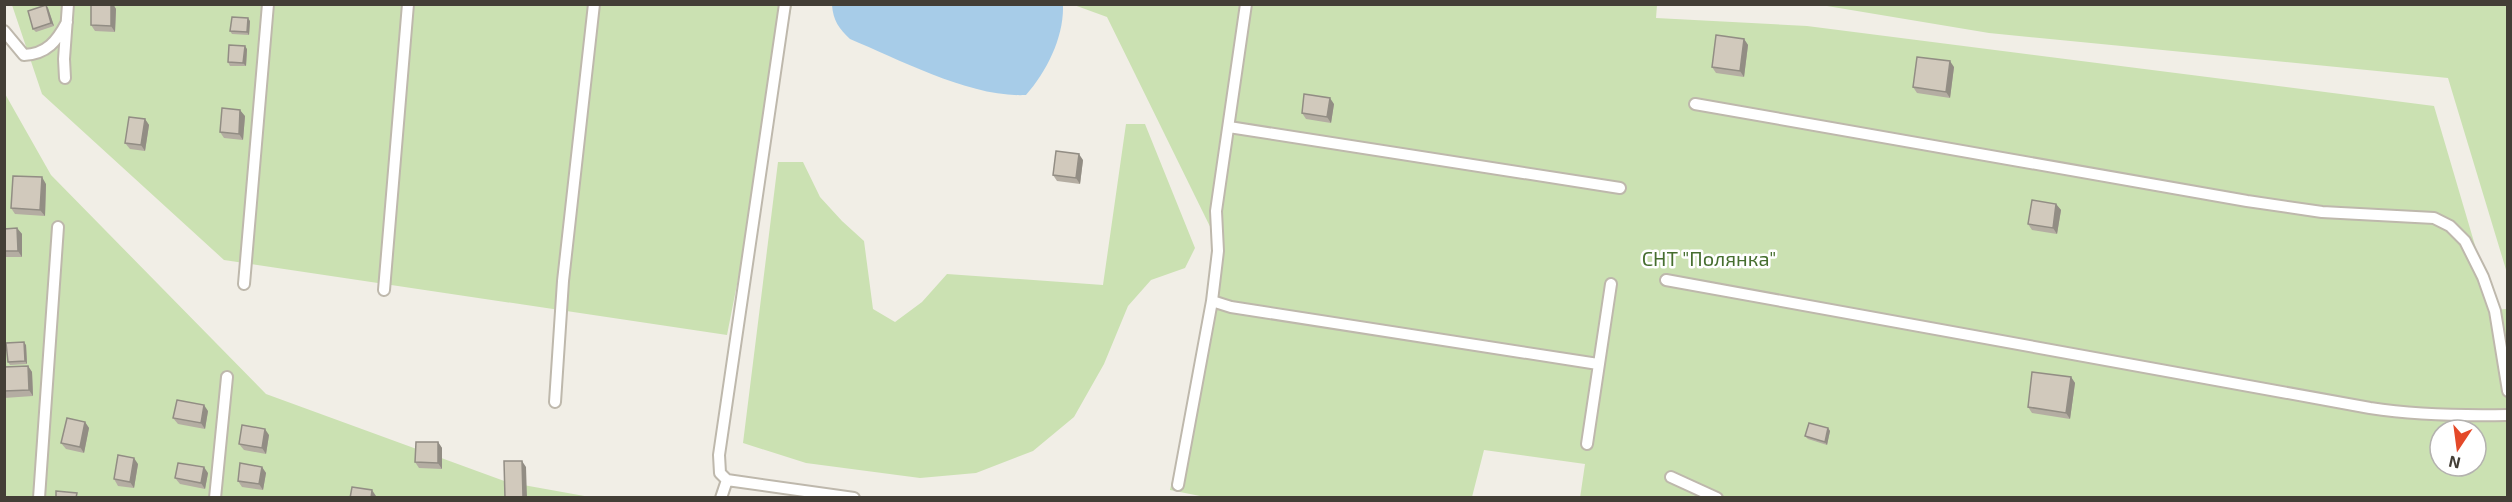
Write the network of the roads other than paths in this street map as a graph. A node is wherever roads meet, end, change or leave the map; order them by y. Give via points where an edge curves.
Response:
1 (68, 4) edge
2 (268, 4) edge
3 (408, 4) edge
4 (594, 4) edge
5 (785, 4) edge
6 (1246, 4) edge
7 (67, 22) junction
8 (4, 31) edge
9 (65, 78) dead end
10 (1695, 104) dead end
11 (1229, 127) junction
12 (1620, 188) dead end
13 (58, 227) dead end
14 (1666, 280) dead end
15 (244, 284) dead end
16 (1611, 284) dead end
17 (384, 291) dead end
18 (1212, 301) junction
19 (1598, 364) junction
20 (227, 376) dead end
21 (2508, 391) edge
22 (555, 402) dead end
23 (2508, 415) edge
24 (1587, 444) dead end
25 (1671, 477) dead end
26 (727, 480) junction
27 (1178, 485) dead end
28 (39, 498) edge
29 (215, 498) edge
30 (722, 498) edge
31 (854, 498) edge
32 (1717, 498) edge

1 - 7 lane
2 - 15 lane
3 - 17 lane
4 - 22 lane via 563,281
5 - 26 lane via 719,455 720,473
6 - 11 lane
7 - 8 lane via 56,42 35,55 24,55
7 - 9 lane
10 - 21 lane via 2247,201 2322,212 2434,218 2450,226 2465,241 2483,277 2495,311
11 - 12 lane
11 - 18 lane via 1216,211 1218,251
13 - 28 lane
14 - 23 lane via 2370,408 2423,415
16 - 19 lane
18 - 19 lane
18 - 27 lane
19 - 24 lane
20 - 29 lane
25 - 32 lane
26 - 30 lane
26 - 31 lane

